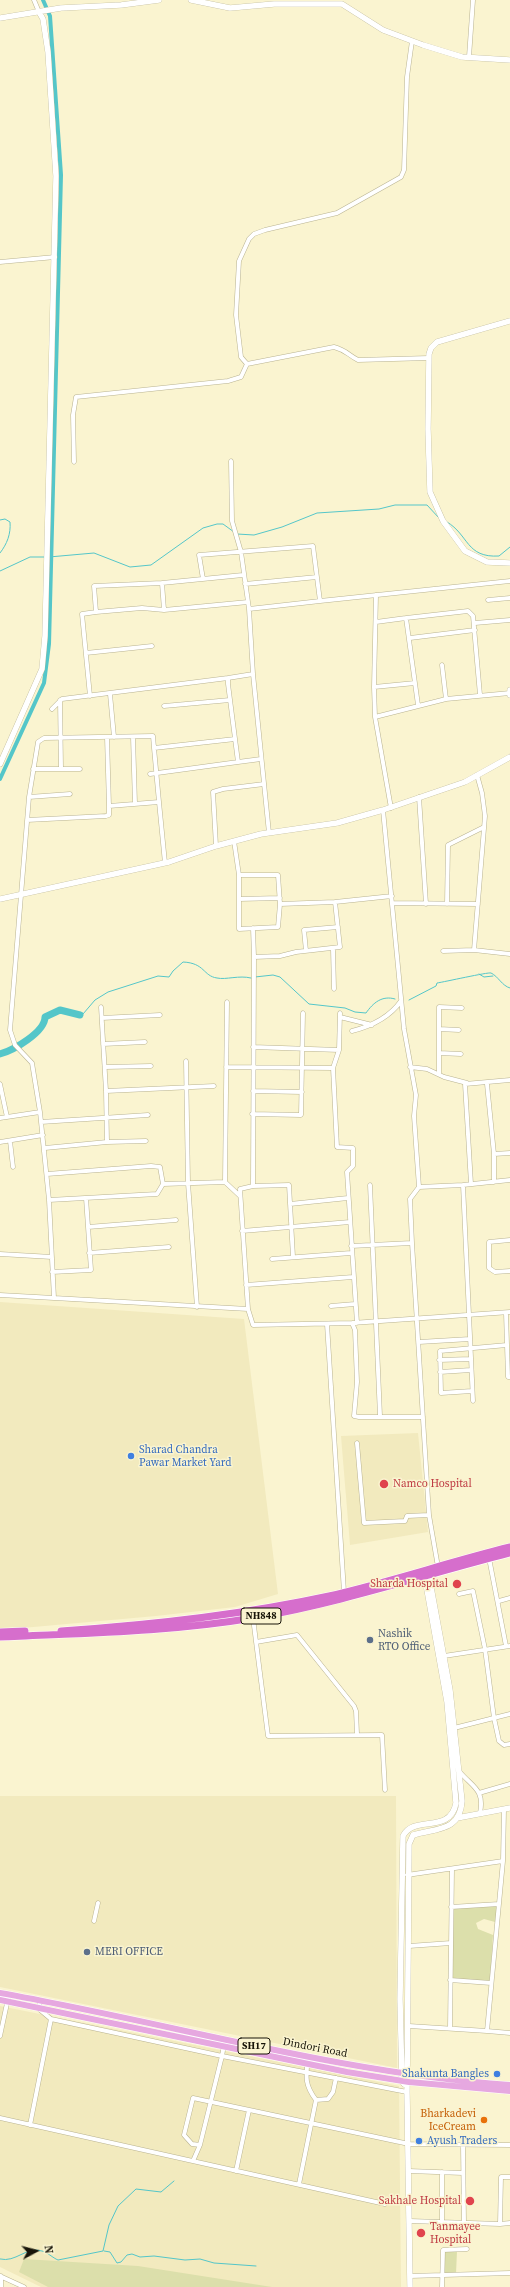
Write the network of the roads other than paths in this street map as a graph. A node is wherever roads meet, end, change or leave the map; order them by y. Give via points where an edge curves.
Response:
1 (34, 0) edge
2 (159, 0) edge
3 (191, 0) edge
4 (473, 0) edge
5 (96, 3) edge
6 (41, 11) junction
7 (0, 18) edge
8 (412, 41) junction
9 (469, 57) junction
10 (510, 60) edge
11 (55, 257) junction
12 (0, 262) edge
13 (510, 321) edge
14 (428, 358) junction
15 (247, 364) junction
16 (231, 461) dead end
17 (74, 462) dead end
18 (240, 552) junction
19 (510, 563) edge
20 (243, 575) junction
21 (317, 577) junction
22 (203, 579) junction
23 (510, 581) edge
24 (162, 583) junction
25 (245, 584) junction
26 (376, 595) junction
27 (510, 598) edge
28 (488, 600) dead end
29 (320, 601) junction
30 (248, 602) junction
31 (249, 609) junction
32 (164, 610) junction
33 (96, 612) junction
34 (406, 618) junction
35 (510, 620) edge
36 (376, 622) junction
37 (475, 623) junction
38 (475, 630) junction
39 (410, 638) junction
40 (152, 646) dead end
41 (86, 653) junction
42 (442, 666) dead end
43 (253, 674) junction
44 (228, 678) junction
45 (415, 683) junction
46 (374, 686) junction
47 (510, 693) edge
48 (110, 694) junction
49 (480, 695) junction
50 (90, 696) junction
51 (446, 699) junction
52 (60, 700) junction
53 (230, 700) junction
54 (418, 705) junction
55 (164, 706) dead end
56 (52, 709) dead end
57 (376, 717) junction
58 (107, 737) junction
59 (114, 737) junction
60 (133, 737) junction
61 (61, 738) junction
62 (235, 739) junction
63 (154, 748) junction
64 (510, 758) edge
65 (261, 759) junction
66 (238, 762) junction
67 (0, 764) edge
68 (61, 768) junction
69 (33, 769) junction
70 (80, 769) dead end
71 (156, 773) junction
72 (150, 774) dead end
73 (477, 775) junction
74 (264, 784) junction
75 (70, 794) dead end
76 (29, 797) junction
77 (419, 797) junction
78 (159, 802) junction
79 (135, 804) junction
80 (109, 806) junction
81 (391, 808) junction
82 (383, 810) junction
83 (28, 820) junction
84 (484, 827) junction
85 (269, 833) junction
86 (234, 841) junction
87 (216, 846) junction
88 (165, 863) junction
89 (239, 875) junction
90 (22, 894) junction
91 (392, 896) junction
92 (280, 898) junction
93 (0, 899) edge
94 (239, 899) junction
95 (335, 902) junction
96 (393, 903) junction
97 (280, 904) junction
98 (426, 904) junction
99 (447, 904) junction
100 (478, 904) junction
101 (252, 928) junction
102 (338, 928) junction
103 (333, 949) junction
104 (474, 950) junction
105 (306, 951) junction
106 (442, 951) dead end
107 (510, 954) edge
108 (254, 957) junction
109 (334, 989) dead end
110 (401, 1001) junction
111 (226, 1002) dead end
112 (101, 1007) dead end
113 (462, 1008) dead end
114 (303, 1013) dead end
115 (160, 1015) dead end
116 (102, 1018) junction
117 (372, 1025) junction
118 (439, 1029) junction
119 (459, 1030) dead end
120 (352, 1031) dead end
121 (145, 1042) dead end
122 (103, 1044) junction
123 (253, 1048) junction
124 (303, 1049) junction
125 (339, 1050) junction
126 (439, 1053) junction
127 (461, 1054) dead end
128 (186, 1061) dead end
129 (151, 1066) dead end
130 (253, 1066) junction
131 (105, 1067) junction
132 (226, 1067) junction
133 (410, 1067) junction
134 (303, 1068) junction
135 (333, 1068) junction
136 (439, 1074) junction
137 (510, 1080) edge
138 (467, 1083) junction
139 (0, 1084) edge
140 (487, 1084) junction
141 (214, 1086) dead end
142 (187, 1087) junction
143 (106, 1091) junction
144 (253, 1091) junction
145 (302, 1092) junction
146 (40, 1112) junction
147 (148, 1114) dead end
148 (252, 1114) junction
149 (106, 1116) junction
150 (7, 1117) junction
151 (0, 1118) edge
152 (41, 1122) junction
153 (43, 1135) junction
154 (10, 1141) junction
155 (146, 1141) dead end
156 (0, 1142) edge
157 (107, 1142) junction
158 (45, 1148) junction
159 (510, 1153) edge
160 (494, 1154) junction
161 (13, 1167) dead end
162 (48, 1174) junction
163 (510, 1180) edge
164 (225, 1182) junction
165 (494, 1182) junction
166 (188, 1183) junction
167 (163, 1184) junction
168 (471, 1184) junction
169 (370, 1185) dead end
170 (463, 1185) junction
171 (253, 1186) junction
172 (419, 1187) junction
173 (240, 1196) junction
174 (86, 1198) junction
175 (348, 1198) junction
176 (49, 1200) junction
177 (290, 1204) junction
178 (176, 1220) dead end
179 (350, 1222) junction
180 (88, 1227) junction
181 (292, 1227) junction
182 (242, 1231) junction
183 (510, 1240) edge
184 (412, 1243) junction
185 (373, 1245) junction
186 (351, 1246) junction
187 (169, 1247) dead end
188 (90, 1253) junction
189 (351, 1253) junction
190 (0, 1254) edge
191 (52, 1257) junction
192 (293, 1257) junction
193 (272, 1259) dead end
194 (510, 1271) edge
195 (52, 1272) junction
196 (353, 1277) junction
197 (246, 1285) junction
198 (0, 1296) edge
199 (54, 1298) junction
200 (355, 1304) junction
201 (331, 1306) dead end
202 (197, 1307) junction
203 (248, 1309) junction
204 (508, 1313) edge
205 (469, 1316) junction
206 (416, 1318) junction
207 (377, 1321) junction
208 (352, 1323) junction
209 (357, 1323) junction
210 (326, 1324) junction
211 (470, 1339) junction
212 (418, 1342) junction
213 (507, 1345) junction
214 (470, 1348) junction
215 (471, 1359) junction
216 (439, 1360) junction
217 (471, 1370) junction
218 (440, 1372) junction
219 (510, 1376) edge
220 (472, 1391) junction
221 (473, 1402) dead end
222 (380, 1416) junction
223 (423, 1417) junction
224 (357, 1443) dead end
225 (429, 1515) junction
226 (510, 1547) edge
227 (510, 1553) edge
228 (489, 1558) junction
229 (468, 1562) junction
230 (439, 1571) junction
231 (426, 1574) junction
232 (344, 1592) junction
233 (459, 1594) dead end
234 (510, 1598) edge
235 (498, 1601) junction
236 (253, 1618) junction
237 (1, 1634) edge
238 (256, 1642) junction
239 (508, 1646) edge
240 (485, 1649) junction
241 (444, 1656) junction
242 (510, 1714) edge
243 (494, 1718) junction
244 (454, 1728) junction
245 (357, 1734) junction
246 (510, 1744) edge
247 (457, 1769) junction
248 (510, 1784) edge
249 (385, 1790) dead end
250 (480, 1793) junction
251 (507, 1809) edge
252 (480, 1813) junction
253 (451, 1816) junction
254 (458, 1818) junction
255 (503, 1861) junction
256 (452, 1869) junction
257 (408, 1875) junction
258 (98, 1903) dead end
259 (499, 1904) junction
260 (451, 1907) junction
261 (94, 1921) dead end
262 (451, 1943) junction
263 (408, 1946) junction
264 (450, 1980) junction
265 (491, 1983) junction
266 (0, 1993) edge
267 (10, 1994) junction
268 (0, 2000) edge
269 (40, 2000) junction
270 (8, 2002) junction
271 (40, 2009) junction
272 (51, 2019) junction
273 (409, 2026) junction
274 (450, 2028) junction
275 (487, 2031) junction
276 (510, 2033) edge
277 (0, 2036) edge
278 (224, 2043) junction
279 (222, 2056) junction
280 (307, 2060) junction
281 (306, 2072) junction
282 (402, 2073) junction
283 (409, 2074) junction
284 (336, 2078) junction
285 (402, 2081) junction
286 (409, 2082) junction
287 (510, 2085) edge
288 (408, 2090) junction
289 (510, 2091) edge
290 (316, 2100) junction
291 (210, 2101) junction
292 (249, 2110) junction
293 (0, 2118) edge
294 (312, 2124) junction
295 (30, 2125) junction
296 (409, 2144) junction
297 (200, 2145) junction
298 (463, 2145) junction
299 (510, 2145) edge
300 (193, 2161) junction
301 (236, 2171) junction
302 (409, 2171) junction
303 (442, 2172) junction
304 (463, 2173) junction
305 (510, 2176) edge
306 (299, 2184) junction
307 (385, 2204) dead end
308 (410, 2221) junction
309 (442, 2222) junction
310 (464, 2223) junction
311 (510, 2223) edge
312 (500, 2224) junction
313 (467, 2249) dead end
314 (510, 2273) edge
315 (0, 2276) edge
316 (410, 2276) junction
317 (441, 2276) junction
318 (1, 2287) edge
319 (24, 2287) edge
320 (410, 2287) edge
321 (442, 2287) edge

1 - 6 street
2 - 5 main road
3 - 8 main road via 230,8 274,4 342,4 383,30
4 - 9 street
5 - 6 main road
6 - 7 main road
6 - 11 main road via 46,37 55,135
8 - 9 main road
8 - 15 street via 407,77 402,177 337,213 265,230 254,234 245,244 240,261 236,315 240,357
9 - 10 main road
11 - 12 street
11 - 67 main road via 48,578 42,669
13 - 14 main road via 437,342 431,348
14 - 15 street via 358,360 351,357 346,350 334,347
14 - 19 main road via 430,492 460,546 474,557 487,562
15 - 17 street via 241,376 228,381 76,397 73,415
16 - 18 street via 232,523
18 - 20 street
18 - 21 street via 313,546
18 - 22 street via 199,555
20 - 22 street
20 - 25 street
21 - 25 street
21 - 29 street
22 - 24 street
23 - 26 street
24 - 32 street
24 - 33 street via 94,586
25 - 30 street
26 - 29 street
26 - 36 street
27 - 28 street
29 - 31 street
30 - 31 street
30 - 32 street
31 - 43 street
32 - 33 street via 142,608
33 - 41 street via 82,614
34 - 36 street
34 - 37 street via 468,611
34 - 39 street
35 - 37 street
36 - 46 street
37 - 38 street
38 - 39 street
38 - 49 street
39 - 45 street
40 - 41 street
41 - 50 street
42 - 51 street
43 - 44 street
43 - 65 street
44 - 48 street
44 - 53 street
45 - 46 street
45 - 54 street
46 - 57 street
47 - 49 street
48 - 50 street
48 - 59 street
49 - 51 street
50 - 52 street
51 - 54 street
52 - 56 street
52 - 61 street
53 - 55 street
53 - 62 street
54 - 57 street
57 - 81 street
58 - 59 street
58 - 61 street
58 - 80 street
59 - 60 street
60 - 63 street via 153,736
60 - 79 street
61 - 68 street
61 - 69 street via 44,738 38,742
62 - 63 street
62 - 66 street
63 - 71 street
64 - 73 main road
65 - 66 street
65 - 74 street
66 - 71 street
68 - 69 street
68 - 70 street
69 - 76 street
71 - 72 street
71 - 78 street
73 - 77 main road via 465,782
73 - 84 street via 482,793
74 - 85 street
74 - 87 street via 213,792
75 - 76 street
76 - 83 street
77 - 81 main road
77 - 98 street
78 - 79 street
78 - 88 street
79 - 80 street
80 - 83 street via 109,815 106,816
81 - 82 main road
82 - 85 main road via 336,823
82 - 91 street
83 - 90 street
84 - 99 street via 448,845
84 - 100 street
85 - 86 main road
86 - 87 main road
86 - 89 street
87 - 88 main road
88 - 90 main road
89 - 92 street via 278,875
89 - 94 street
90 - 93 main road
90 - 146 street via 10,1030 15,1045 32,1063
91 - 95 street
91 - 96 street
92 - 94 street
92 - 97 street
94 - 101 street via 239,929
95 - 97 street
95 - 102 street
96 - 98 street
96 - 110 street
97 - 101 street via 278,927
98 - 99 street
99 - 100 street
100 - 104 street
101 - 108 street
102 - 103 street via 340,947
102 - 105 street via 304,930
103 - 105 street
103 - 109 street
104 - 106 street
104 - 107 street
105 - 108 street
108 - 123 street
110 - 117 street via 392,1013
110 - 133 street
111 - 132 street
112 - 116 street
113 - 118 street via 439,1007
114 - 124 street
115 - 116 street
116 - 122 street
117 - 120 street
117 - 125 street via 340,1015
118 - 119 street
118 - 126 street
121 - 122 street
122 - 131 street
123 - 124 street
123 - 130 street
124 - 125 street
124 - 134 street
125 - 135 street
126 - 127 street
126 - 136 street
128 - 142 street
129 - 131 street
130 - 132 street
130 - 134 street
130 - 144 street
131 - 143 street
132 - 164 street
133 - 136 street via 428,1069
133 - 172 street via 416,1094 414,1116
134 - 135 street
134 - 145 street
135 - 175 street via 337,1147 353,1148 353,1166 347,1172
136 - 138 street
137 - 140 street
138 - 140 street
138 - 168 street via 465,1084
139 - 150 street
140 - 160 street
141 - 142 street
142 - 143 street
142 - 166 street
143 - 149 street
144 - 145 street
144 - 148 street
145 - 148 street via 301,1115
146 - 150 street
146 - 152 street
147 - 149 street
148 - 171 street
149 - 152 street
149 - 157 street
150 - 151 street
152 - 153 street
153 - 154 street
153 - 158 street
154 - 156 street
154 - 161 street
155 - 157 street
157 - 158 street
158 - 162 street
159 - 160 street
160 - 165 street
162 - 167 street via 151,1166 160,1167
162 - 176 street
163 - 165 street
164 - 166 street
164 - 173 street
165 - 168 street
166 - 167 street
166 - 202 street
167 - 174 street via 157,1194
168 - 170 street
169 - 185 street
170 - 172 street
170 - 205 street
171 - 173 street via 240,1189
171 - 177 street via 289,1184
172 - 184 street via 410,1199
173 - 182 street
174 - 176 street
174 - 180 street
175 - 177 street
175 - 179 street
176 - 191 street
177 - 181 street
178 - 180 street
179 - 181 street
179 - 186 street
180 - 188 street
181 - 182 street
181 - 192 street
182 - 197 street
183 - 194 street via 489,1242 489,1268 495,1272
184 - 185 street
184 - 206 street
185 - 186 street
185 - 207 street
186 - 189 street
187 - 188 street
188 - 195 street via 90,1270
189 - 192 street
189 - 196 street
190 - 191 street
191 - 195 street
192 - 193 street
195 - 199 street
196 - 197 street
196 - 200 street
197 - 203 street
198 - 199 street
199 - 202 street
200 - 201 street
200 - 209 street
202 - 203 street
203 - 210 street via 253,1326
204 - 205 street
204 - 213 street
205 - 206 street
205 - 211 street
206 - 207 street
206 - 212 street
207 - 209 street
207 - 222 street
208 - 209 street
208 - 210 street
208 - 222 street via 355,1330 357,1382 354,1416
210 - 232 street
211 - 212 street
211 - 214 street
212 - 223 street
213 - 214 street
213 - 219 street via 508,1377
214 - 215 street
214 - 216 street via 440,1351
215 - 216 street
215 - 217 street
216 - 218 street
217 - 218 street
217 - 220 street
218 - 220 street via 441,1393
220 - 221 street
222 - 223 street
223 - 225 street
224 - 225 street via 364,1523 405,1521 407,1516
225 - 230 street
226 - 229 highway, NH848
227 - 228 highway, NH848
228 - 229 highway, NH848
228 - 235 street
229 - 230 highway, NH848
230 - 231 highway, NH848
231 - 232 highway, NH848
231 - 236 highway, NH848 via 365,1594
231 - 241 main road
231 - 253 main road via 447,1702 456,1803
232 - 237 highway, NH848 via 218,1616 123,1627
233 - 240 street via 473,1591
234 - 235 street
235 - 239 street
236 - 237 highway, NH848 via 124,1632
236 - 238 street
238 - 245 street via 297,1635 354,1706
238 - 245 street via 268,1736
239 - 240 street
240 - 241 street
240 - 243 street
241 - 244 main road
242 - 243 street
243 - 244 street
243 - 246 street via 499,1741 504,1745
244 - 247 main road
245 - 249 street via 382,1735
247 - 250 street
247 - 254 main road via 462,1802
248 - 250 street
250 - 252 street
251 - 252 main road
251 - 255 street
252 - 254 main road
253 - 254 main road
253 - 282 main road via 439,1822 411,1828 403,1836
254 - 257 main road via 448,1826 413,1835 410,1840
255 - 256 street
255 - 259 street
256 - 257 street
256 - 260 street
257 - 263 main road
258 - 261 street
259 - 260 street
259 - 265 street
260 - 262 street
262 - 263 street
262 - 264 street
263 - 273 main road
264 - 265 street
264 - 274 street
265 - 275 street
266 - 267 main road, Dindori Road / SH17
267 - 269 main road, Dindori Road / SH17
267 - 270 street
268 - 270 main road
269 - 271 street
269 - 278 main road, Dindori Road / SH17 via 108,2013
270 - 271 main road
270 - 277 street
271 - 272 street
271 - 278 main road
272 - 279 street
272 - 295 street
273 - 274 street
273 - 283 main road
274 - 275 street
275 - 276 street
278 - 279 street
278 - 280 main road, Dindori Road / SH17
279 - 281 street
279 - 291 street
280 - 281 street
280 - 282 main road, Dindori Road / SH17
280 - 285 main road
281 - 284 street
281 - 290 street via 308,2089
282 - 283 main road, Dindori Road / SH17
282 - 285 main road
283 - 286 main road
283 - 287 main road, Dindori Road / SH17
284 - 288 street
284 - 290 street via 333,2092 328,2099
285 - 286 main road
285 - 288 main road
286 - 288 main road
286 - 289 main road
288 - 296 main road
290 - 294 street
291 - 292 street
291 - 297 street
291 - 297 street via 193,2098 184,2135 192,2144
292 - 294 street
292 - 301 street
293 - 295 street
294 - 296 street
294 - 306 street
295 - 300 street
296 - 298 street
296 - 302 main road
297 - 300 street
298 - 299 street
298 - 304 street
300 - 301 street
301 - 306 street
302 - 303 street
302 - 308 main road
303 - 304 street
303 - 309 street
304 - 310 street
305 - 312 street via 501,2177
306 - 307 street
308 - 309 street
308 - 316 main road
309 - 310 street
310 - 312 street
311 - 312 street
313 - 317 street via 443,2250
314 - 317 street
315 - 318 street
315 - 319 street
316 - 317 street
316 - 320 main road
317 - 321 street

